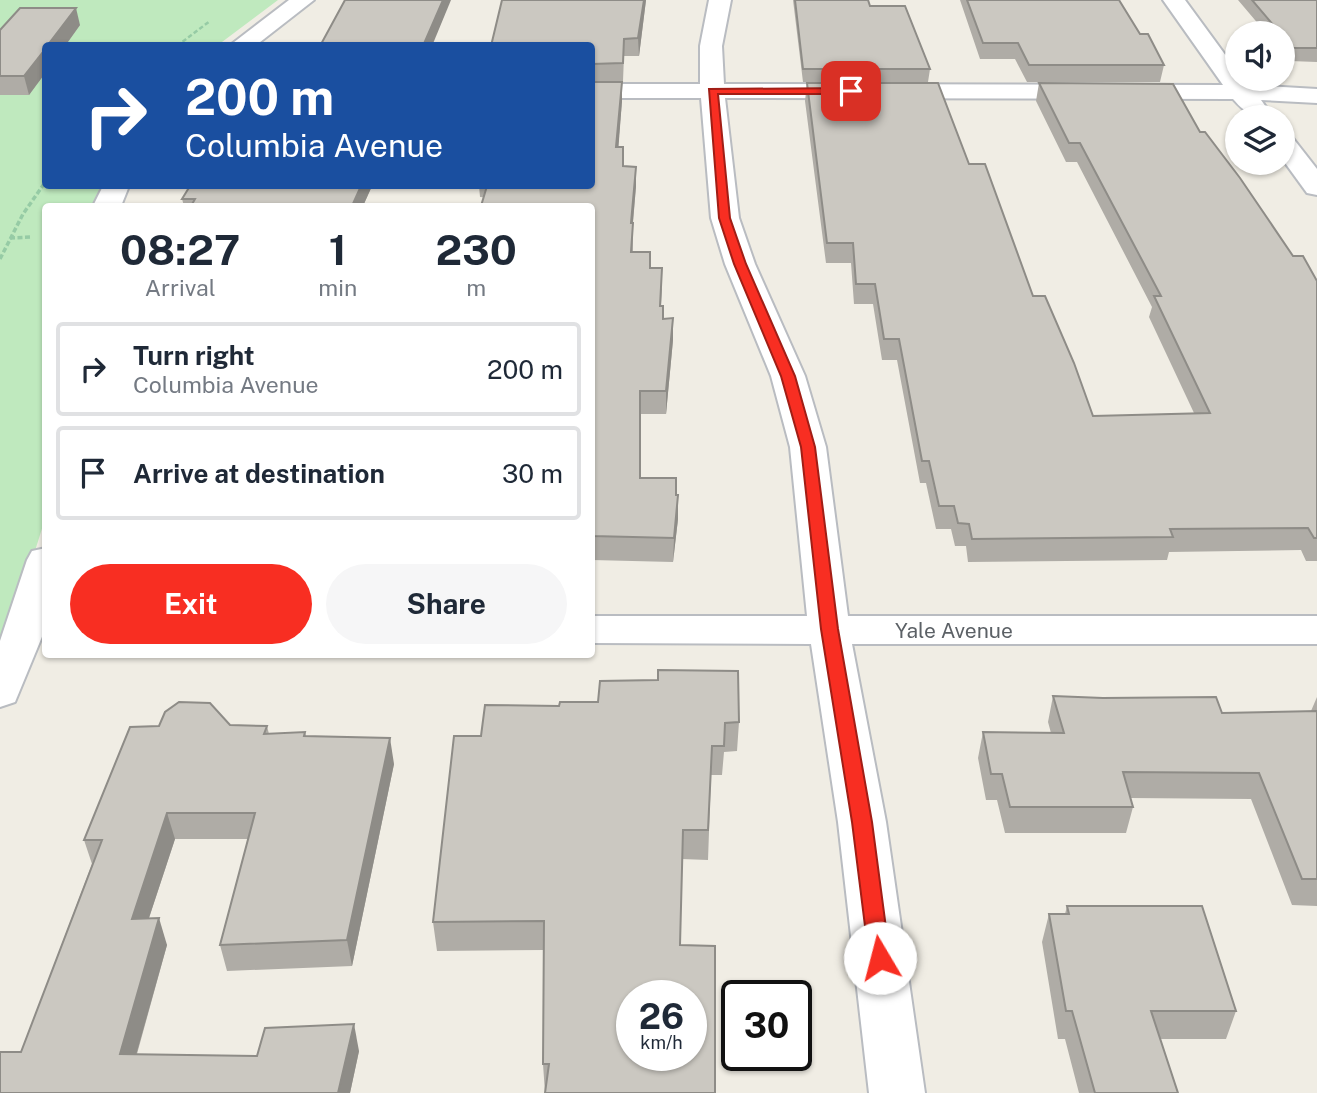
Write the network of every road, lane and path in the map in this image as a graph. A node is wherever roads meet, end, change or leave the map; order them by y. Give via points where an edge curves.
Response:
1 (303, 0) edge
2 (720, 0) edge
3 (1174, 0) edge
4 (245, 42) edge
5 (595, 91) edge
6 (712, 91) junction
7 (1240, 92) junction
8 (1317, 96) edge
9 (1252, 105) edge
10 (1295, 158) edge
11 (42, 187) edge
12 (1317, 187) edge
13 (32, 237) dead end
14 (10, 238) junction
15 (0, 259) edge
16 (42, 585) edge
17 (829, 629) junction
18 (595, 630) edge
19 (1317, 630) edge
20 (33, 642) edge
21 (0, 692) edge
22 (897, 1093) edge

1 - 4 street
2 - 6 street via 711,46
3 - 7 street
5 - 6 street
6 - 7 street
6 - 17 street via 724,218 788,376 808,447
7 - 8 street
7 - 9 street
10 - 12 street
11 - 14 path
13 - 14 path
14 - 15 path
16 - 20 street
17 - 18 street, Yale Avenue
17 - 19 street, Yale Avenue
17 - 22 street via 862,822
20 - 21 street

